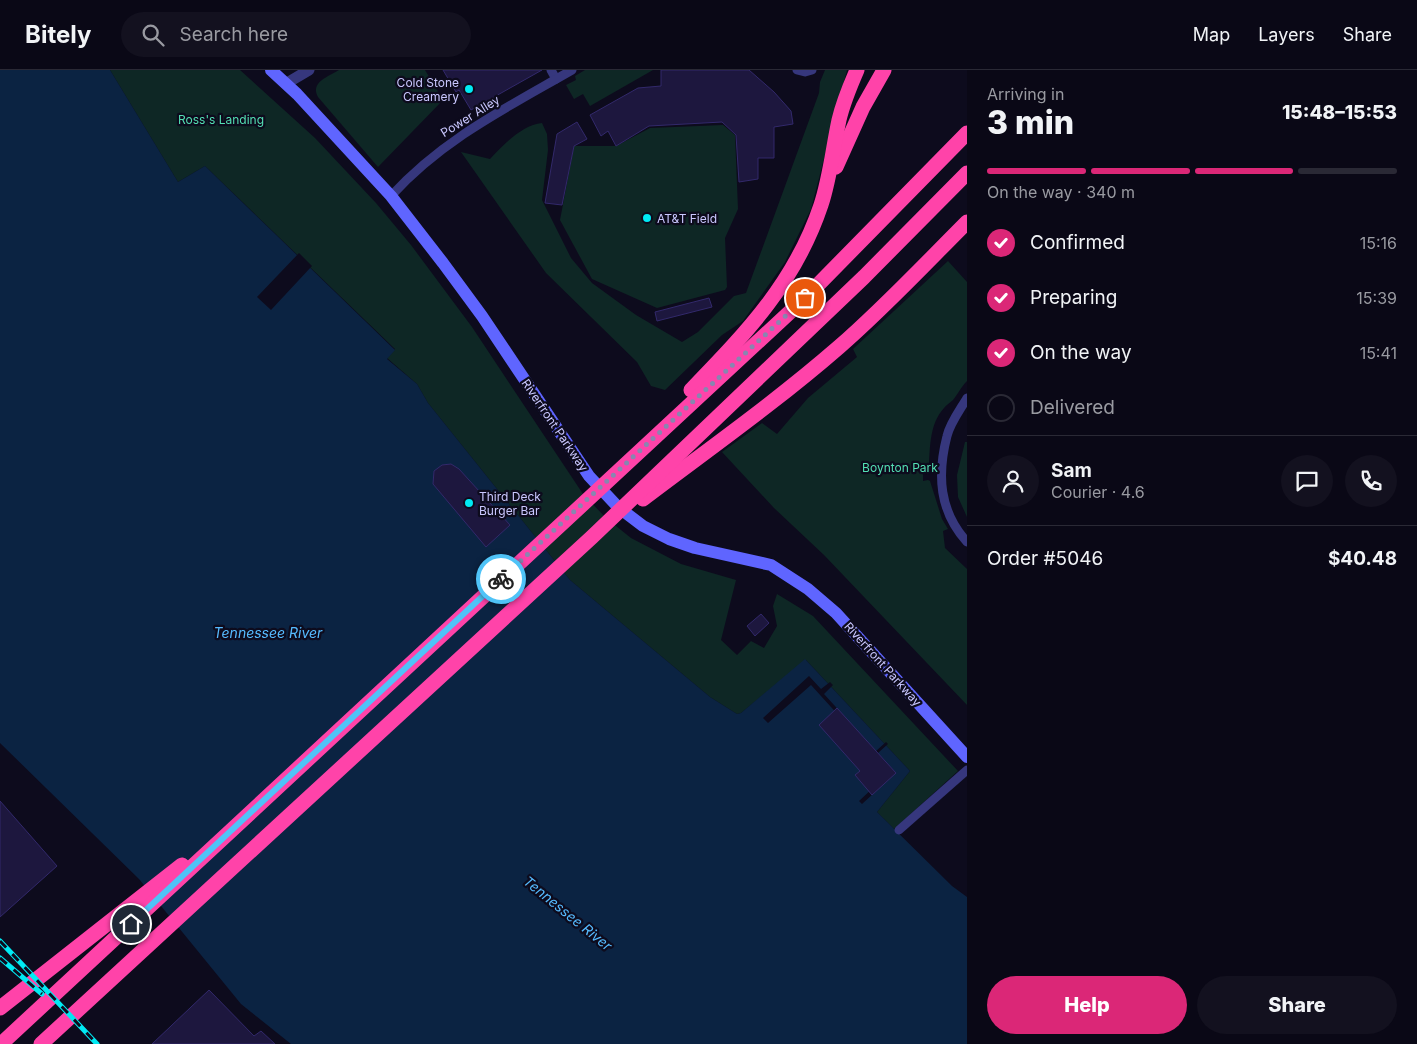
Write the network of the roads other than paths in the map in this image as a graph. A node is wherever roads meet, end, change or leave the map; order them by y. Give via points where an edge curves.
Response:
1 (271, 70) edge
2 (309, 70) edge
3 (551, 70) edge
4 (572, 70) edge
5 (797, 70) edge
6 (812, 70) edge
7 (857, 70) edge
8 (884, 70) edge
9 (556, 79) junction
10 (286, 83) junction
11 (967, 132) edge
12 (967, 173) edge
13 (391, 196) junction
14 (821, 204) junction
15 (967, 222) edge
16 (726, 362) junction
17 (967, 398) edge
18 (592, 537) junction
19 (967, 542) edge
20 (967, 757) edge
21 (967, 770) edge
22 (261, 804) junction
23 (899, 830) dead end
24 (0, 1008) edge
25 (1, 1044) edge
26 (41, 1044) edge

1 - 10 main road, Riverfront Parkway
2 - 10 street
3 - 9 street
4 - 9 street, Power Alley
5 - 6 street
7 - 14 highway via 840,118
8 - 14 highway via 863,106
9 - 13 street, Power Alley via 453,140
10 - 13 main road, Riverfront Parkway
11 - 16 highway via 805,298
12 - 18 highway via 864,277
13 - 20 main road, Riverfront Parkway via 482,316 589,476 618,507 643,526 668,539 771,565 808,589 836,613
14 - 16 highway via 798,260
15 - 18 highway via 818,365
16 - 22 highway via 571,514
17 - 19 street via 947,435 941,473 942,498 948,514
18 - 26 highway
21 - 23 street
22 - 24 highway
22 - 25 highway

